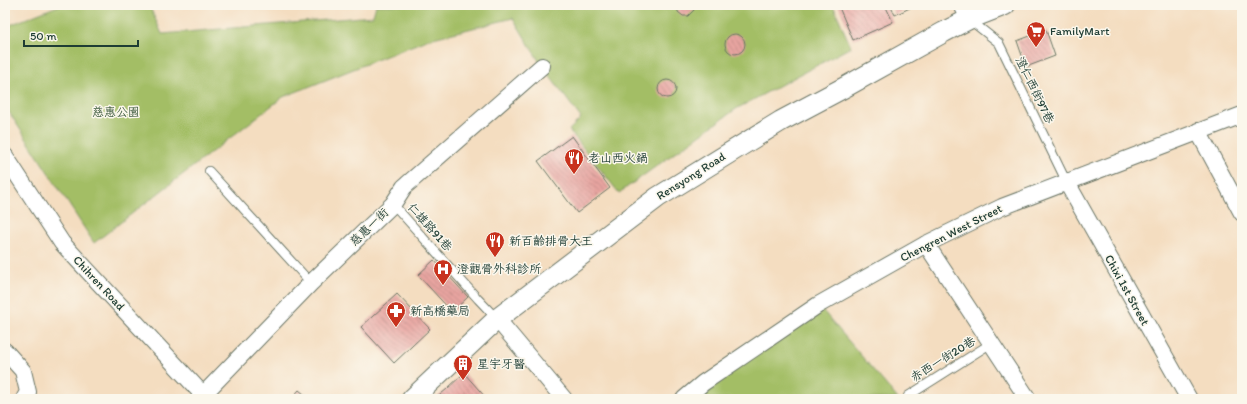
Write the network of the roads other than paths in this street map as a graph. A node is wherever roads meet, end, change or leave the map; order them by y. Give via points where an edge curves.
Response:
1 (1005, 5) edge
2 (966, 12) edge
3 (542, 66) dead end
4 (1242, 115) edge
5 (1198, 131) junction
6 (5, 156) edge
7 (209, 171) dead end
8 (1066, 181) junction
9 (393, 204) junction
10 (1242, 213) edge
11 (926, 244) junction
12 (311, 283) junction
13 (497, 319) junction
14 (990, 344) junction
15 (5, 352) edge
16 (908, 396) dead end
17 (29, 397) edge
18 (1022, 397) edge
19 (203, 398) edge
20 (412, 399) edge
21 (564, 399) edge
22 (684, 399) edge
23 (1189, 399) edge

1 - 2 street, Rensyong Road
2 - 8 lane, 澄仁西街97巷 via 999,43
2 - 13 street, Rensyong Road via 658,197
3 - 9 street, 慈惠一街 via 404,187
4 - 5 street, Chengren West Street
5 - 8 street, Chengren West Street
5 - 10 street
6 - 19 street, Chihren Road via 62,243
7 - 12 lane
8 - 11 street, Chengren West Street via 1002,206
8 - 23 street, Chixi 1st Street
9 - 12 street, 慈惠一街
9 - 13 lane, 仁雄路91巷
11 - 14 street
11 - 22 street, Chengren West Street via 818,305 703,383
12 - 19 street, 慈惠一街
13 - 20 street, Rensyong Road
13 - 21 street
14 - 16 lane, 赤西一街20巷
14 - 18 street
15 - 17 street via 23,371

